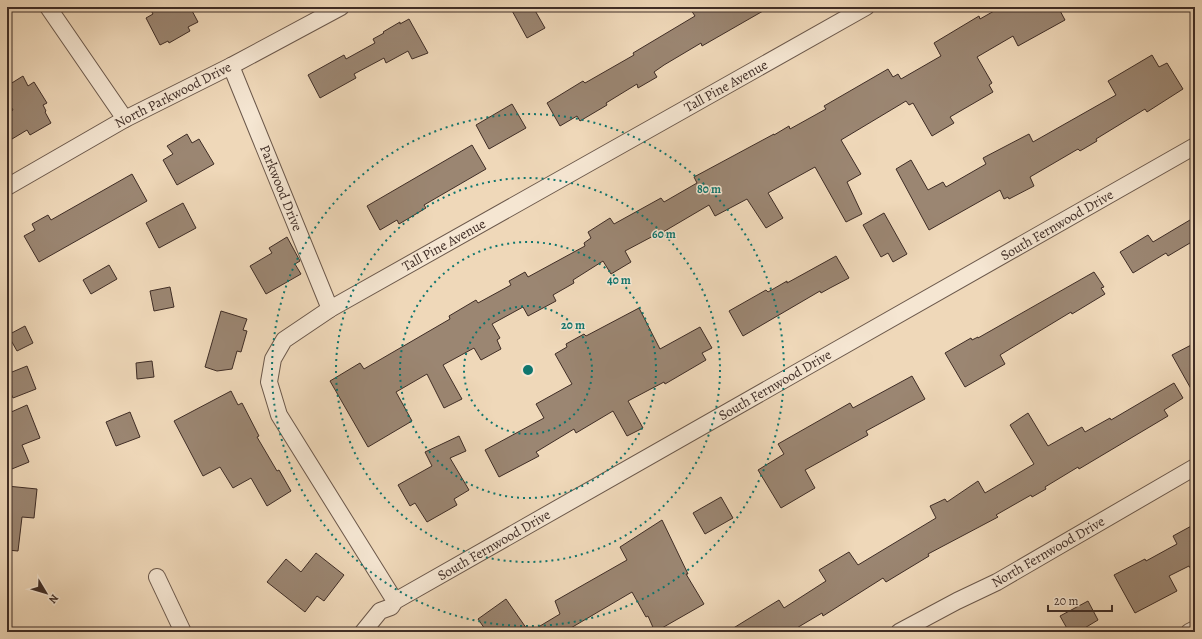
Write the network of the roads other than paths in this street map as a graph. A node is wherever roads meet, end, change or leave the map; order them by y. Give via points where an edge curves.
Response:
1 (48, 7) edge
2 (341, 7) edge
3 (866, 7) edge
4 (231, 66) junction
5 (125, 118) junction
6 (1195, 146) edge
7 (7, 187) edge
8 (330, 309) junction
9 (1195, 467) edge
10 (157, 577) dead end
11 (395, 601) junction
12 (1195, 629) edge
13 (183, 632) edge
14 (363, 632) edge
15 (899, 632) edge
16 (1189, 632) edge

1 - 5 street
2 - 4 street, North Parkwood Drive
3 - 8 street, Tall Pine Avenue
4 - 5 street, North Parkwood Drive
4 - 8 street, Parkwood Drive
5 - 7 street, North Parkwood Drive
6 - 11 street, South Fernwood Drive
8 - 11 street, Tall Pine Avenue via 284,340 273,359 269,382 279,415
9 - 15 street, North Fernwood Drive via 997,582 957,600
10 - 13 street
11 - 14 street, South Fernwood Drive via 391,607 380,611
12 - 16 street

